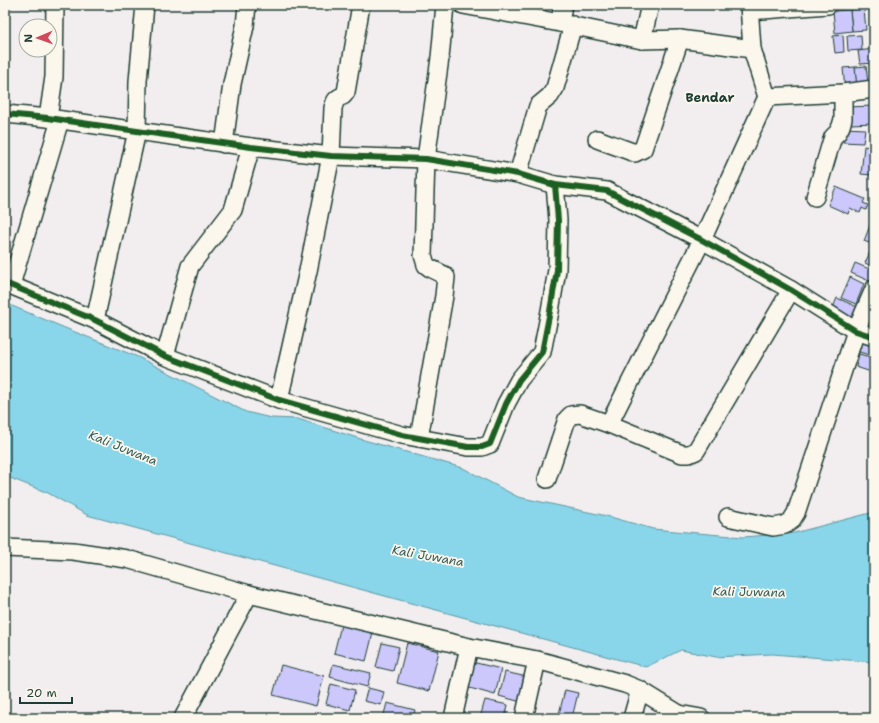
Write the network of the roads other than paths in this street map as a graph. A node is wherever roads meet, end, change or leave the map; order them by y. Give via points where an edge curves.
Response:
1 (55, 5) edge
2 (145, 5) edge
3 (247, 5) edge
4 (361, 5) edge
5 (445, 5) edge
6 (463, 5) edge
7 (563, 5) edge
8 (650, 5) edge
9 (828, 5) edge
10 (749, 8) edge
11 (567, 24) junction
12 (680, 39) junction
13 (642, 40) junction
14 (752, 48) junction
15 (874, 89) edge
16 (842, 93) junction
17 (767, 98) junction
18 (5, 114) edge
19 (54, 119) junction
20 (137, 132) junction
21 (597, 139) dead end
22 (224, 144) junction
23 (251, 147) junction
24 (331, 156) junction
25 (426, 159) junction
26 (518, 174) junction
27 (555, 185) junction
28 (815, 197) dead end
29 (702, 240) junction
30 (8, 284) edge
31 (874, 289) edge
32 (791, 290) junction
33 (95, 320) junction
34 (856, 331) junction
35 (874, 337) edge
36 (165, 356) junction
37 (279, 400) junction
38 (609, 424) junction
39 (419, 438) junction
40 (547, 479) dead end
41 (728, 517) dead end
42 (5, 548) edge
43 (249, 594) junction
44 (468, 648) junction
45 (537, 660) junction
46 (640, 690) junction
47 (679, 716) edge
48 (183, 718) edge
49 (453, 718) edge
50 (524, 718) edge
51 (632, 718) edge
52 (701, 718) edge

1 - 19 street
2 - 20 street via 138,81
3 - 22 street
4 - 24 street via 346,92 337,98 333,108
5 - 25 street
6 - 11 street
7 - 11 street
8 - 13 street
9 - 10 street
10 - 14 street
11 - 13 street
11 - 26 street via 555,88 538,106
12 - 13 street
12 - 14 street
12 - 21 street via 643,149 635,153
14 - 17 street
15 - 16 street
16 - 17 street
16 - 28 street via 843,119 831,143
17 - 29 street
18 - 19 street
19 - 20 street
19 - 30 street
20 - 22 street
20 - 33 street
22 - 23 street
23 - 24 street
23 - 36 street via 233,210 190,266
24 - 25 street
24 - 37 street
25 - 26 street
25 - 39 street via 423,255 426,265 446,277
26 - 27 street
27 - 29 street via 607,191
27 - 39 street via 558,220 557,270 542,352 519,380 490,444 468,447
29 - 32 street
29 - 38 street
30 - 33 street
31 - 34 street
32 - 34 street
32 - 38 street via 696,451 682,454
33 - 36 street
34 - 35 street
34 - 41 street via 796,514 785,525 773,527
36 - 37 street
37 - 39 street
38 - 40 street via 580,414 571,415 567,419
42 - 43 street via 73,551 127,559
43 - 44 street
43 - 48 street
44 - 45 street
44 - 49 street
45 - 46 street
45 - 50 street
46 - 47 street
46 - 51 street
47 - 52 street

